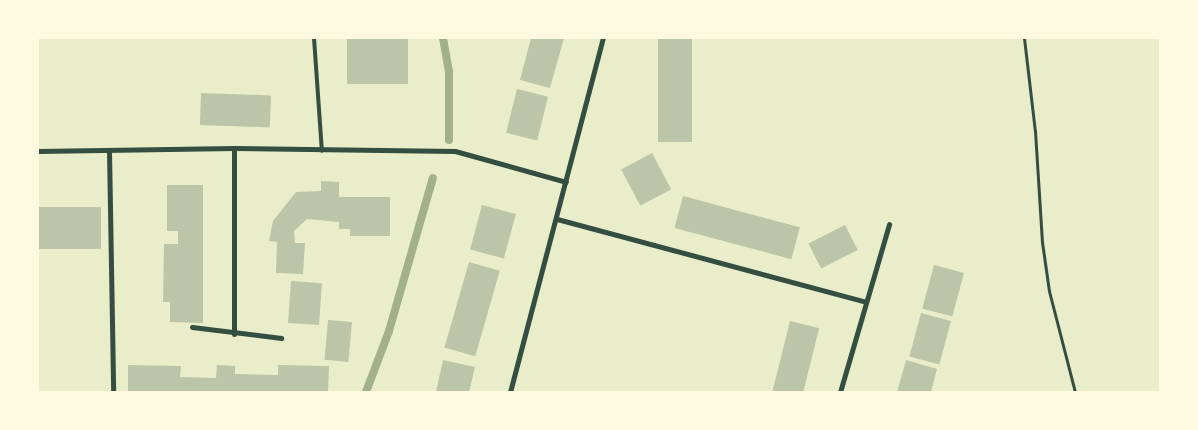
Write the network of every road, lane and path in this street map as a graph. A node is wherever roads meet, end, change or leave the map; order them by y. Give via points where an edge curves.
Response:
1 (314, 38) edge
2 (604, 38) edge
3 (1024, 38) edge
4 (234, 148) junction
5 (38, 151) edge
6 (109, 151) junction
7 (322, 151) junction
8 (566, 182) junction
9 (556, 219) junction
10 (889, 224) dead end
11 (866, 302) junction
12 (192, 327) dead end
13 (234, 334) junction
14 (281, 338) dead end
15 (113, 392) edge
16 (510, 392) edge
17 (840, 392) edge
18 (1075, 392) edge

1 - 7 lane
2 - 8 street
3 - 18 path via 1049,291
4 - 6 street
4 - 7 street
4 - 13 street
5 - 6 street
6 - 15 street
7 - 8 street via 454,151
8 - 9 street
9 - 11 street
9 - 16 street
10 - 11 street
11 - 17 street
12 - 13 street
13 - 14 street

